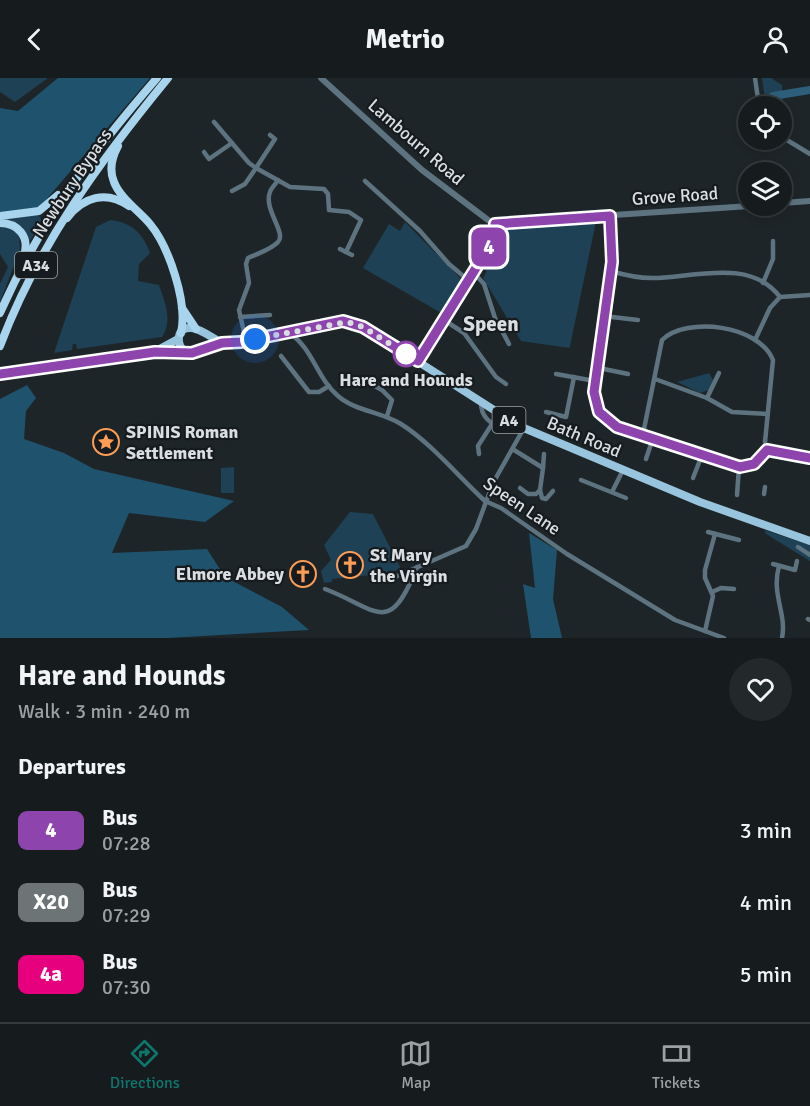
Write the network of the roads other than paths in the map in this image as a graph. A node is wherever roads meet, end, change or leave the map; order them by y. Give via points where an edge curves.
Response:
1 (157, 78) edge
2 (168, 78) edge
3 (321, 78) edge
4 (755, 78) edge
5 (758, 96) edge
6 (214, 122) dead end
7 (132, 123) junction
8 (270, 135) dead end
9 (232, 143) junction
10 (792, 143) edge
11 (204, 152) dead end
12 (810, 154) edge
13 (83, 166) junction
14 (256, 168) junction
15 (278, 180) junction
16 (365, 181) dead end
17 (245, 184) junction
18 (249, 190) dead end
19 (232, 191) dead end
20 (810, 201) edge
21 (792, 202) edge
22 (738, 207) edge
23 (140, 214) junction
24 (0, 216) edge
25 (610, 216) junction
26 (0, 223) edge
27 (495, 224) junction
28 (773, 241) dead end
29 (766, 247) dead end
30 (774, 248) junction
31 (340, 249) dead end
32 (346, 252) junction
33 (42, 253) junction
34 (352, 255) dead end
35 (611, 271) junction
36 (473, 272) junction
37 (15, 278) junction
38 (468, 280) junction
39 (763, 283) junction
40 (810, 295) edge
41 (780, 297) junction
42 (181, 306) junction
43 (0, 313) edge
44 (270, 315) dead end
45 (603, 316) junction
46 (240, 317) junction
47 (631, 319) junction
48 (444, 320) junction
49 (638, 320) dead end
50 (630, 327) dead end
51 (302, 329) junction
52 (198, 330) junction
53 (287, 332) junction
54 (179, 336) junction
55 (755, 340) junction
56 (246, 341) junction
57 (222, 343) junction
58 (303, 343) junction
59 (509, 344) dead end
60 (0, 346) edge
61 (199, 350) junction
62 (155, 352) junction
63 (185, 352) junction
64 (281, 356) dead end
65 (418, 361) junction
66 (598, 368) junction
67 (719, 373) dead end
68 (0, 374) edge
69 (556, 374) dead end
70 (628, 374) dead end
71 (574, 377) junction
72 (655, 379) junction
73 (595, 381) junction
74 (506, 384) dead end
75 (373, 385) dead end
76 (329, 386) junction
77 (707, 398) junction
78 (481, 402) junction
79 (546, 412) dead end
80 (768, 414) junction
81 (387, 416) junction
82 (492, 424) junction
83 (516, 424) junction
84 (524, 428) junction
85 (643, 434) junction
86 (653, 438) junction
87 (514, 450) junction
88 (767, 450) junction
89 (479, 454) dead end
90 (544, 454) dead end
91 (702, 455) junction
92 (810, 458) edge
93 (646, 459) dead end
94 (740, 467) junction
95 (543, 468) junction
96 (623, 470) junction
97 (693, 478) dead end
98 (765, 487) dead end
99 (520, 488) dead end
100 (581, 489) dead end
101 (540, 490) junction
102 (553, 491) dead end
103 (612, 492) junction
104 (764, 494) dead end
105 (736, 495) dead end
106 (626, 498) dead end
107 (485, 501) junction
108 (708, 532) dead end
109 (715, 534) junction
110 (735, 540) dead end
111 (810, 541) edge
112 (798, 547) dead end
113 (810, 555) edge
114 (797, 561) dead end
115 (772, 564) dead end
116 (779, 566) junction
117 (417, 567) junction
118 (377, 576) dead end
119 (731, 587) dead end
120 (325, 589) dead end
121 (712, 592) junction
122 (705, 631) junction
123 (724, 638) edge
124 (782, 638) edge

1 - 13 highway, Newbury Bypass / A34
2 - 7 highway, Newbury Bypass / A34
3 - 27 street, Lambourn Road via 422,170
4 - 5 street
6 - 9 street
7 - 23 highway via 115,151 112,172 116,186
7 - 33 highway, Newbury Bypass / A34 via 77,195
8 - 14 street via 277,140
9 - 11 street via 211,162
9 - 14 street
10 - 12 street
13 - 24 highway via 45,207
13 - 37 highway, Newbury Bypass / A34
14 - 15 street
14 - 17 street
15 - 32 street via 290,187 324,189 329,210 359,217 361,224
15 - 46 street via 269,198 270,213 281,239 248,258 249,283
16 - 38 street
17 - 18 street
17 - 19 street
20 - 21 street
22 - 25 street, Grove Road
23 - 33 highway via 114,198 90,199 70,215
23 - 42 highway via 168,254
25 - 27 street, Grove Road
25 - 35 street
26 - 37 highway via 14,226 25,239 25,252
27 - 36 street via 494,239
28 - 30 street
29 - 30 street
30 - 39 street
31 - 32 street
32 - 34 street
33 - 60 highway, Newbury Bypass / A34
35 - 39 street via 658,281 730,272
35 - 45 street
36 - 38 street
36 - 59 street via 484,284
37 - 43 highway, Newbury Bypass / A34
38 - 48 street
39 - 41 street
40 - 41 street
41 - 55 street via 770,308
42 - 52 highway
42 - 54 highway
44 - 46 street
45 - 47 street
45 - 66 street
46 - 56 street
47 - 49 street
47 - 50 street
48 - 65 street
48 - 74 street via 464,333 495,379
51 - 53 main road, Bath Road / A4
51 - 58 street, Speen Lane
51 - 65 main road, Bath Road / A4 via 351,322
52 - 54 main road via 189,328
52 - 57 main road
52 - 61 main road via 203,339
53 - 56 main road, Bath Road / A4
53 - 58 street, Speen Lane
54 - 62 main road
54 - 63 main road
55 - 72 street via 734,329 677,330 662,340
55 - 80 street via 773,360
56 - 57 main road, Bath Road / A4
57 - 61 main road, Bath Road / A4
58 - 76 street, Speen Lane
61 - 63 main road
62 - 63 main road
62 - 68 main road
64 - 76 street via 309,394
65 - 78 main road, Bath Road / A4
66 - 70 street
66 - 73 street
67 - 77 street
69 - 71 street
71 - 73 street
71 - 79 street via 566,417
72 - 77 street
72 - 85 street
73 - 85 street via 595,402 603,417 613,425
75 - 81 street via 392,400
76 - 81 street, Speen Lane via 346,401
77 - 80 street via 732,412
78 - 82 street via 485,418
78 - 83 main road, Bath Road / A4
80 - 88 street
81 - 107 street, Speen Lane via 411,431
82 - 83 street via 506,429
82 - 89 street via 478,446
83 - 84 main road, Bath Road / A4
84 - 87 street
84 - 96 main road, Bath Road / A4
85 - 86 street
86 - 91 street
86 - 93 street
87 - 95 street
87 - 107 street
88 - 92 street
88 - 94 street via 754,464
90 - 95 street
91 - 94 street
91 - 97 street
94 - 105 street
95 - 101 street
96 - 103 street
96 - 111 main road, Bath Road / A4
98 - 104 street
99 - 101 street via 528,494
100 - 103 street via 582,480
101 - 102 street via 546,499
103 - 106 street
107 - 117 street via 466,546
107 - 122 street, Speen Lane via 675,620
108 - 109 street
109 - 110 street
109 - 121 street via 705,570
112 - 113 street
114 - 116 street via 795,570
115 - 116 street
116 - 124 street via 775,585
117 - 118 street via 384,579
117 - 120 street via 401,603 384,614 373,614
119 - 121 street
121 - 122 street via 713,605
122 - 123 street, Speen Lane

